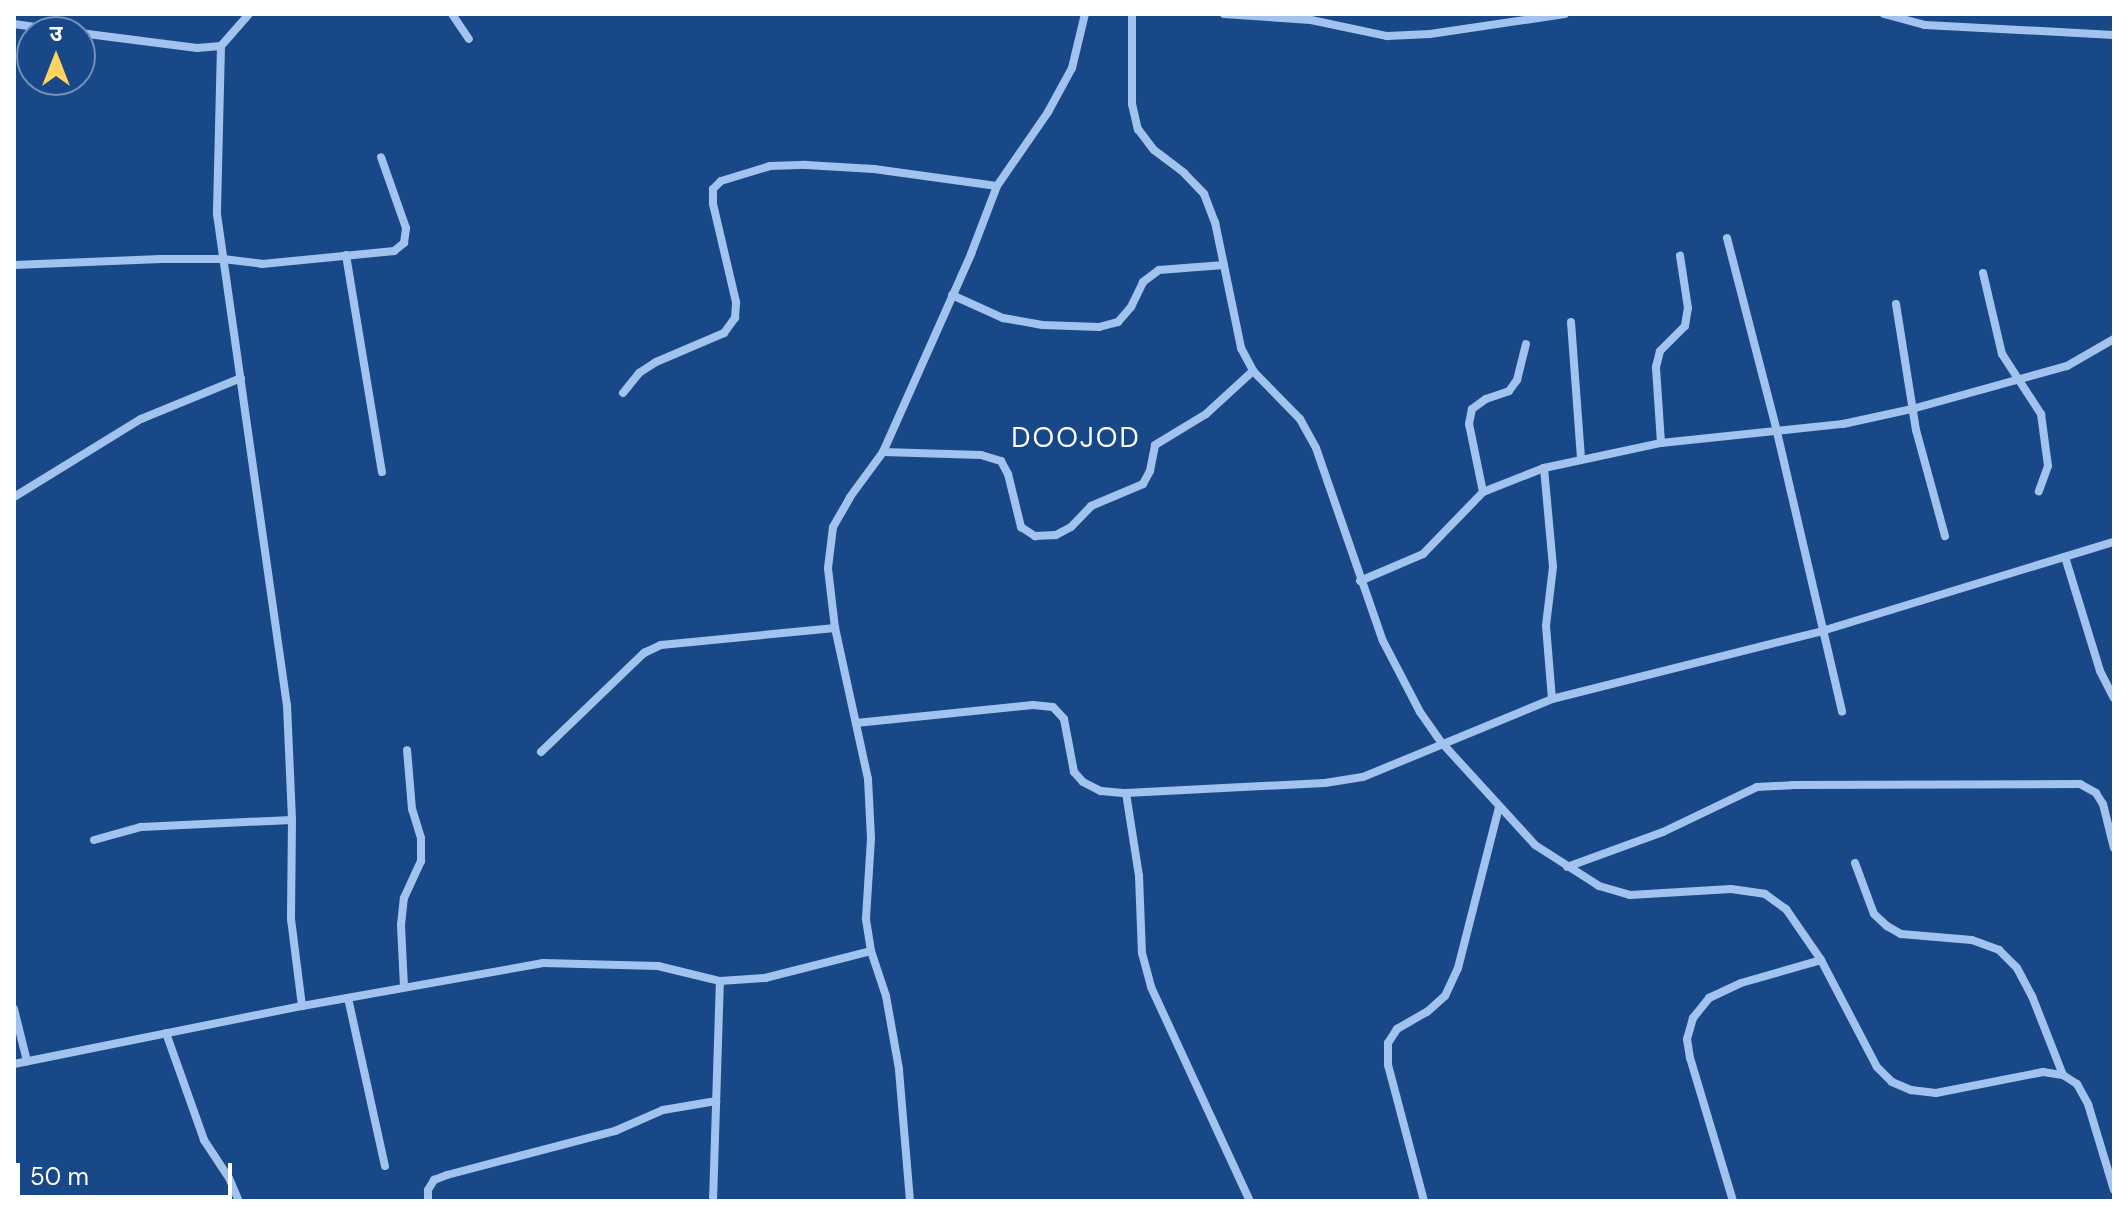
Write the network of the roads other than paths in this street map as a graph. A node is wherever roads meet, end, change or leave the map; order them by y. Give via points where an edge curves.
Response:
1 (249, 14) edge
2 (452, 14) edge
3 (1085, 14) edge
4 (1132, 14) edge
5 (1224, 14) edge
6 (1565, 14) edge
7 (1884, 14) edge
8 (1925, 14) edge
9 (1925, 25) junction
10 (96, 35) edge
11 (2114, 35) edge
12 (469, 39) dead end
13 (221, 46) junction
14 (381, 157) dead end
15 (997, 186) junction
16 (1727, 238) dead end
17 (346, 255) junction
18 (1680, 256) dead end
19 (223, 259) junction
20 (14, 265) edge
21 (1224, 265) junction
22 (1983, 273) dead end
23 (952, 295) junction
24 (1896, 304) dead end
25 (1571, 322) dead end
26 (2114, 339) edge
27 (1526, 344) dead end
28 (1253, 371) junction
29 (241, 378) junction
30 (2019, 380) junction
31 (623, 393) dead end
32 (1912, 409) junction
33 (1777, 432) junction
34 (1661, 443) junction
35 (883, 452) junction
36 (1581, 458) junction
37 (1544, 468) junction
38 (382, 472) dead end
39 (2039, 491) dead end
40 (1483, 492) junction
41 (14, 497) edge
42 (1945, 536) dead end
43 (2114, 542) edge
44 (2065, 557) junction
45 (1360, 581) junction
46 (835, 628) junction
47 (1822, 631) junction
48 (2114, 698) edge
49 (1552, 699) junction
50 (1842, 712) dead end
51 (856, 723) junction
52 (1442, 743) junction
53 (407, 750) dead end
54 (541, 752) dead end
55 (1126, 793) junction
56 (1499, 807) junction
57 (292, 820) junction
58 (94, 840) dead end
59 (2114, 848) edge
60 (1855, 863) dead end
61 (1567, 867) junction
62 (871, 951) junction
63 (1821, 960) junction
64 (720, 981) junction
65 (404, 987) junction
66 (348, 998) junction
67 (302, 1006) junction
68 (14, 1009) edge
69 (166, 1033) junction
70 (27, 1061) junction
71 (14, 1064) edge
72 (2063, 1075) junction
73 (716, 1101) junction
74 (385, 1166) dead end
75 (2114, 1188) edge
76 (239, 1201) edge
77 (428, 1201) edge
78 (713, 1201) edge
79 (910, 1201) edge
80 (1250, 1201) edge
81 (1424, 1201) edge
82 (1733, 1201) edge

1 - 13 street
2 - 12 street
3 - 15 street via 1072,68
4 - 21 street via 1132,104 1138,129 1204,194
5 - 6 street via 1311,20 1387,36
7 - 9 street
8 - 9 street
9 - 11 street
10 - 13 street via 197,48
13 - 19 street via 217,214
14 - 17 street via 406,228 404,243 394,251
15 - 23 street
15 - 31 street via 806,165 770,166 721,181 713,189 713,204 736,302 735,318 724,333 639,373
16 - 33 street
17 - 19 street via 262,264
17 - 38 street
18 - 34 street via 1688,308 1685,326 1660,351 1656,367
19 - 20 street
19 - 29 street
21 - 23 street via 1159,270 1143,282 1118,322 1099,327 1003,318
21 - 28 street via 1241,348
22 - 30 street via 2002,354
23 - 35 street
24 - 32 street
25 - 36 street
26 - 30 street via 2067,366
27 - 40 street via 1509,391 1472,409 1469,424
28 - 35 street via 1206,414 1155,445 1143,484 1091,506 1056,535 1035,536 1021,527 1001,461 981,455
28 - 45 street via 1300,419 1316,448
29 - 41 street via 141,419
29 - 57 street via 287,705
30 - 32 street
30 - 39 street via 2041,414 2048,466
32 - 33 street
32 - 42 street
33 - 34 street
33 - 47 street
34 - 36 street
35 - 46 street via 833,527 828,568
36 - 37 street
37 - 40 street
37 - 49 street via 1553,567 1546,626
40 - 45 street via 1423,554
43 - 44 street
44 - 47 street
44 - 48 street via 2100,671
45 - 52 street via 1383,641
46 - 51 street
46 - 54 street via 661,645 644,653
47 - 49 street
47 - 50 street
49 - 52 street
51 - 55 street via 1053,707 1064,719 1074,772 1101,791
51 - 62 street via 869,794 866,918
52 - 55 street via 1350,779
52 - 56 street
53 - 65 street via 421,861 404,898
55 - 80 street via 1139,876 1142,953 1151,987
56 - 61 street via 1535,845
56 - 81 street via 1458,968 1445,996 1397,1029 1388,1043 1388,1065
57 - 58 street via 141,827
57 - 67 street via 291,919
59 - 61 street via 2103,804 2080,784 1792,785 1757,787 1663,832
60 - 72 street via 1874,914 1887,926 1901,934 1972,940 1999,950 2017,968
61 - 63 street via 1599,886 1630,895 1731,889 1765,894 1786,909
62 - 64 street via 765,978
62 - 79 street via 886,996 899,1069
63 - 72 street via 1877,1067 1892,1082 1936,1093 2043,1072
63 - 82 street via 1741,983 1709,998 1693,1018 1687,1039 1690,1058
64 - 65 street via 658,966 558,962
64 - 73 street
65 - 66 street
66 - 67 street
66 - 74 street
67 - 69 street
68 - 70 street
69 - 70 street
69 - 76 street via 204,1140
70 - 71 street
72 - 75 street via 2077,1084 2088,1104
73 - 77 street via 663,1110 615,1131 447,1175 434,1180
73 - 78 street

